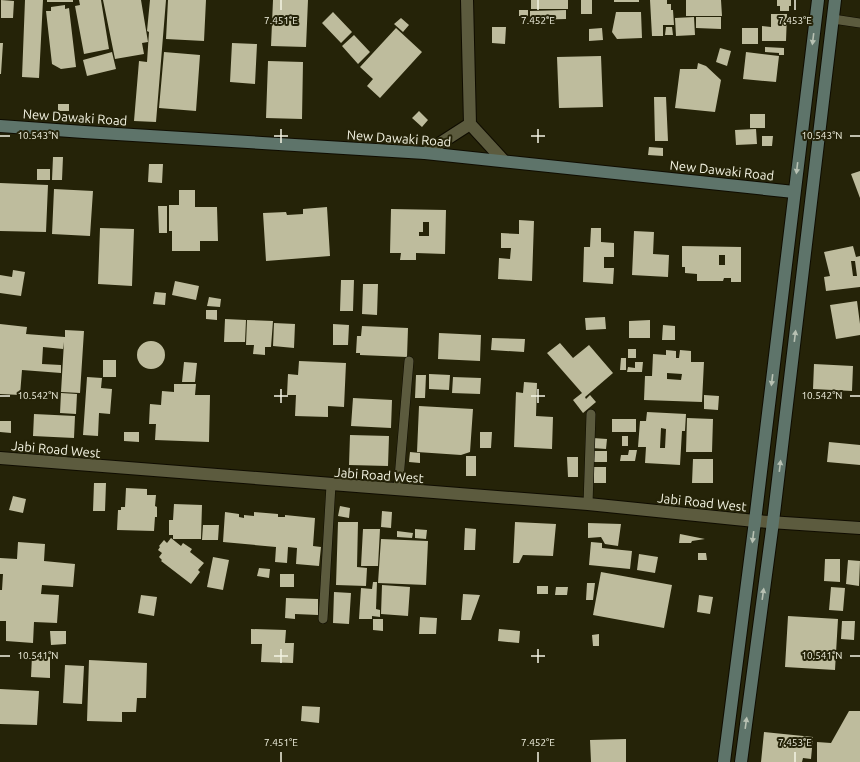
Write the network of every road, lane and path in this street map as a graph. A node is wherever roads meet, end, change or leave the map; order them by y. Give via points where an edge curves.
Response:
1 (467, 0) edge
2 (818, 0) edge
3 (835, 0) edge
4 (833, 20) junction
5 (860, 23) edge
6 (470, 124) junction
7 (0, 126) edge
8 (425, 153) junction
9 (503, 160) junction
10 (794, 192) junction
11 (409, 361) dead end
12 (591, 414) dead end
13 (0, 458) edge
14 (331, 485) junction
15 (398, 490) junction
16 (588, 504) junction
17 (755, 521) junction
18 (773, 522) junction
19 (860, 528) edge
20 (323, 618) dead end
21 (724, 762) edge
22 (741, 762) edge

1 - 6 street
2 -> 10 street
3 - 4 street
4 - 5 lane
18 -> 4 street
6 - 8 street
6 - 9 street
7 - 8 street, New Dawaki Road
8 - 9 street, New Dawaki Road
9 - 10 street, New Dawaki Road
10 -> 17 street
11 - 15 lane
12 - 16 lane
13 - 14 street, Jabi Road West
14 - 15 street, Jabi Road West
14 - 20 lane
15 - 16 street, Jabi Road West
16 - 17 street, Jabi Road West
17 - 18 street, Jabi Road West
17 -> 21 street
18 - 19 street, Jabi Road West
22 -> 18 street

